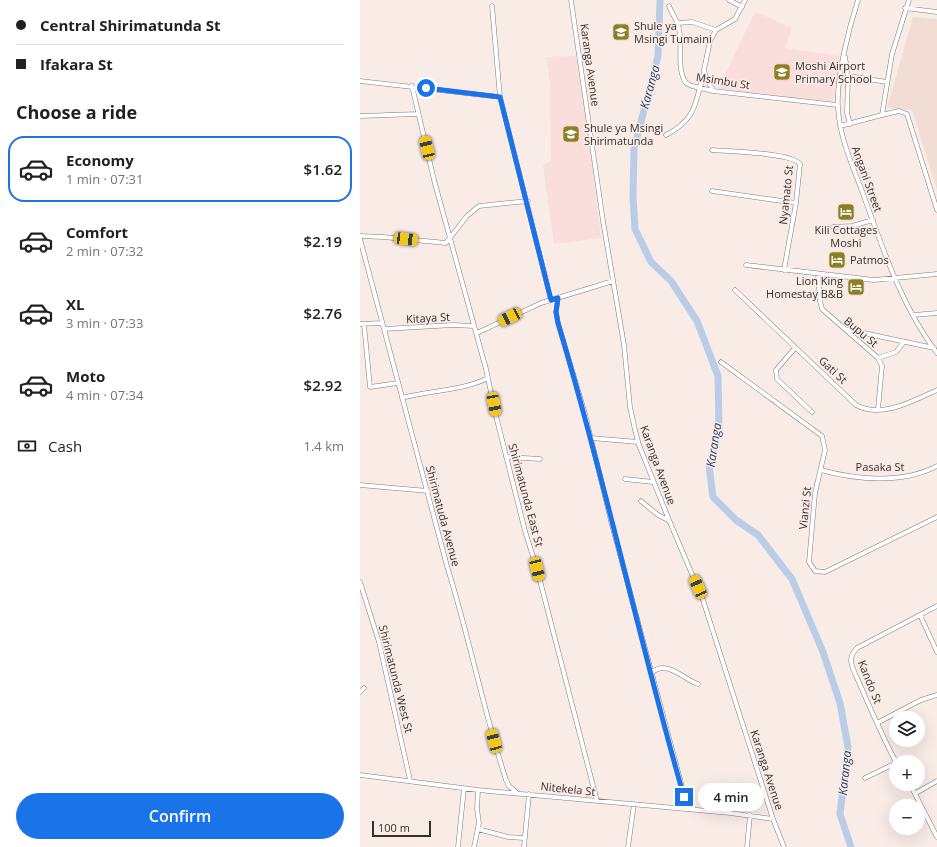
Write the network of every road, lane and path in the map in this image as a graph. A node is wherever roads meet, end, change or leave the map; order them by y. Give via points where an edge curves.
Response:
1 (571, 0) edge
2 (729, 0) edge
3 (745, 0) edge
4 (858, 0) edge
5 (909, 0) edge
6 (492, 6) dead end
7 (669, 6) dead end
8 (742, 7) junction
9 (905, 8) junction
10 (937, 12) edge
11 (678, 23) junction
12 (716, 30) junction
13 (845, 53) junction
14 (704, 70) junction
15 (848, 76) junction
16 (360, 81) edge
17 (887, 82) junction
18 (412, 86) junction
19 (700, 88) junction
20 (713, 90) junction
21 (500, 97) junction
22 (837, 105) junction
23 (418, 114) junction
24 (882, 115) junction
25 (360, 116) edge
26 (850, 124) junction
27 (840, 126) junction
28 (666, 135) dead end
29 (712, 150) dead end
30 (712, 191) dead end
31 (528, 201) junction
32 (796, 203) junction
33 (937, 210) edge
34 (873, 220) junction
35 (833, 227) dead end
36 (450, 236) junction
37 (360, 238) edge
38 (746, 265) dead end
39 (784, 270) junction
40 (818, 274) junction
41 (937, 274) edge
42 (895, 278) junction
43 (613, 281) junction
44 (734, 290) dead end
45 (558, 298) junction
46 (551, 300) junction
47 (937, 313) edge
48 (914, 315) junction
49 (382, 323) junction
50 (362, 324) edge
51 (474, 326) junction
52 (384, 329) junction
53 (844, 329) junction
54 (477, 333) junction
55 (903, 343) junction
56 (795, 348) junction
57 (934, 348) junction
58 (937, 353) edge
59 (878, 358) junction
60 (721, 362) dead end
61 (488, 378) junction
62 (398, 383) junction
63 (937, 390) edge
64 (402, 398) junction
65 (878, 409) junction
66 (812, 412) dead end
67 (591, 438) junction
68 (638, 442) junction
69 (506, 457) junction
70 (540, 459) dead end
71 (937, 466) edge
72 (821, 470) junction
73 (625, 479) dead end
74 (653, 482) junction
75 (360, 485) edge
76 (428, 491) junction
77 (641, 501) dead end
78 (937, 517) edge
79 (669, 520) junction
80 (360, 582) edge
81 (362, 598) edge
82 (937, 606) edge
83 (920, 615) junction
84 (937, 652) edge
85 (651, 672) junction
86 (698, 684) dead end
87 (364, 688) dead end
88 (360, 692) edge
89 (937, 695) edge
90 (877, 723) junction
91 (892, 755) edge
92 (889, 766) edge
93 (360, 775) edge
94 (865, 778) dead end
95 (410, 780) junction
96 (937, 781) edge
97 (464, 788) junction
98 (478, 790) junction
99 (516, 792) junction
100 (916, 793) joint
101 (529, 794) junction
102 (597, 801) junction
103 (634, 804) junction
104 (688, 809) junction
105 (750, 815) junction
106 (773, 819) junction
107 (478, 829) junction
108 (937, 837) edge
109 (524, 838) junction
110 (458, 847) edge
111 (474, 847) edge
112 (524, 847) edge
113 (628, 847) edge
114 (747, 847) edge
115 (784, 847) edge

1 - 43 street, Karanga Avenue
2 - 8 street
3 - 8 street
4 - 13 street, Angani Street
5 - 9 street
6 - 21 street
7 - 11 street, Msimbu St
8 - 12 street via 735,19
9 - 10 street
9 - 17 street
11 - 12 street via 692,22
11 - 19 street, Msimbu St via 684,80
12 - 14 street via 710,41
13 - 15 street
13 - 22 street, Angani Street
14 - 19 street
14 - 20 street
15 - 17 street
15 - 26 street via 847,113
16 - 18 street
17 - 24 street
18 - 21 street
18 - 23 street, Shirimatunda East St
19 - 20 street, Msimbu St
19 - 28 street via 692,114 681,127
20 - 22 street, Msimbu St
21 - 31 street
22 - 27 street, Angani Street
23 - 25 street
23 - 36 street, Shirimatunda East St
24 - 26 street
24 - 33 street via 898,111 907,114
26 - 27 street
27 - 34 street, Angani Street
29 - 32 street, Nyamato St via 784,156 798,161 800,164
30 - 32 street
31 - 36 street via 479,206 472,210
31 - 46 street
32 - 39 street, Nyamato St
34 - 35 street via 852,226
34 - 42 street, Angani Street
36 - 37 street via 443,244 383,237
36 - 51 street, Shirimatunda East St
37 - 49 street, Shirimatuda Avenue
38 - 39 street
39 - 40 street
40 - 42 street via 874,280
40 - 53 street, Bupu St via 822,309
41 - 42 street
42 - 48 street, Angani Street
43 - 45 street
43 - 68 street, Karanga Avenue via 624,345 630,407
44 - 56 street, Gati St
45 - 46 street
45 - 67 street via 558,323
46 - 54 street
47 - 48 street
48 - 57 street, Angani Street
49 - 50 street
49 - 52 street, Shirimatuda Avenue
50 - 62 street via 370,387
51 - 52 street, Kitaya St
51 - 54 street, Shirimatunda East St
52 - 62 street, Shirimatuda Avenue
53 - 55 street
53 - 59 street, Bupu St
54 - 61 street, Shirimatunda East St
55 - 57 street
55 - 59 street via 896,352
56 - 65 street, Gati St via 856,405
56 - 66 street via 776,370 777,379
57 - 58 street, Angani Street
59 - 65 street, Bupu St via 882,366
60 - 72 street, Vianzi St via 822,436 825,450
61 - 64 street via 469,385
61 - 69 street, Shirimatunda East St
62 - 64 street, Shirimatuda Avenue
63 - 65 street, Gati St via 908,404
64 - 76 street, Shirimatuda Avenue
67 - 68 street
67 - 85 street
68 - 74 street, Karanga Avenue
69 - 70 street
69 - 102 street, Shirimatunda East St
71 - 72 street, Pasaka St via 924,473 893,478 844,476
72 - 78 street, Vianzi St via 815,493 809,562 815,571 825,572
73 - 74 street
74 - 79 street, Karanga Avenue
75 - 76 street
76 - 99 street, Shirimatuda Avenue via 469,640 482,701 506,780
77 - 79 street via 658,515
79 - 106 street, Karanga Avenue via 703,600
80 - 81 street, Shirimatunda West St
81 - 95 street, Shirimatunda West St via 377,636
82 - 83 street, Kando St
83 - 84 street
83 - 90 street, Kando St via 853,652 851,662
85 - 86 street via 659,668 673,670
85 - 104 street
87 - 88 street
89 - 90 street via 921,700
90 - 91 street, Kando St
92 - 94 street
93 - 95 street, Nitekela St
95 - 97 street, Nitekela St
96 - 100 street
97 - 98 street, Nitekela St
97 - 110 street
98 - 99 street, Nitekela St
98 - 107 street
99 - 101 street, Nitekela St
100 - 108 street
101 - 102 street, Nitekela St
101 - 109 street
102 - 103 street, Nitekela St
103 - 104 street, Nitekela St
103 - 113 street
104 - 105 street, Nitekela St
105 - 106 street, Nitekela St
105 - 114 street
106 - 115 street, Karanga Avenue
107 - 109 street via 508,837
107 - 111 street
109 - 112 street

